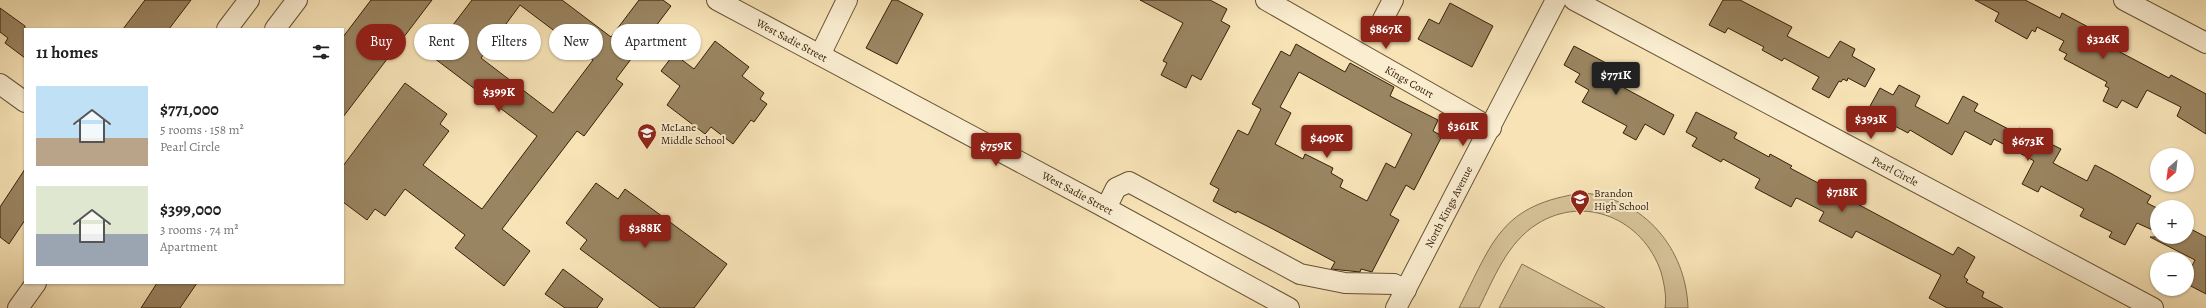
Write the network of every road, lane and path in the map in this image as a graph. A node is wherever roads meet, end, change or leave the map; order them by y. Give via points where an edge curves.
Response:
1 (249, 0) edge
2 (297, 0) edge
3 (717, 0) edge
4 (847, 0) edge
5 (1266, 0) edge
6 (1393, 0) edge
7 (1556, 0) edge
8 (1574, 0) edge
9 (2124, 0) edge
10 (1380, 25) dead end
11 (228, 28) edge
12 (276, 28) edge
13 (2206, 43) edge
14 (820, 55) junction
15 (0, 84) edge
16 (24, 101) edge
17 (1491, 128) junction
18 (1106, 208) junction
19 (35, 284) edge
20 (1406, 290) junction
21 (18, 308) edge
22 (1289, 308) edge
23 (1396, 308) edge
24 (2153, 308) edge

1 - 11 street
2 - 12 street
3 - 14 street, West Sadie Street
4 - 14 street
5 - 17 street, Kings Court
6 - 10 street
7 - 17 street, North Kings Avenue
8 - 24 street, Pearl Circle
9 - 13 street
14 - 18 street, West Sadie Street
15 - 16 street
17 - 20 street, North Kings Avenue
18 - 20 street via 1116,188 1129,182 1300,274 1345,283 1394,284
18 - 22 street, West Sadie Street
19 - 21 street
20 - 23 street, North Kings Avenue

